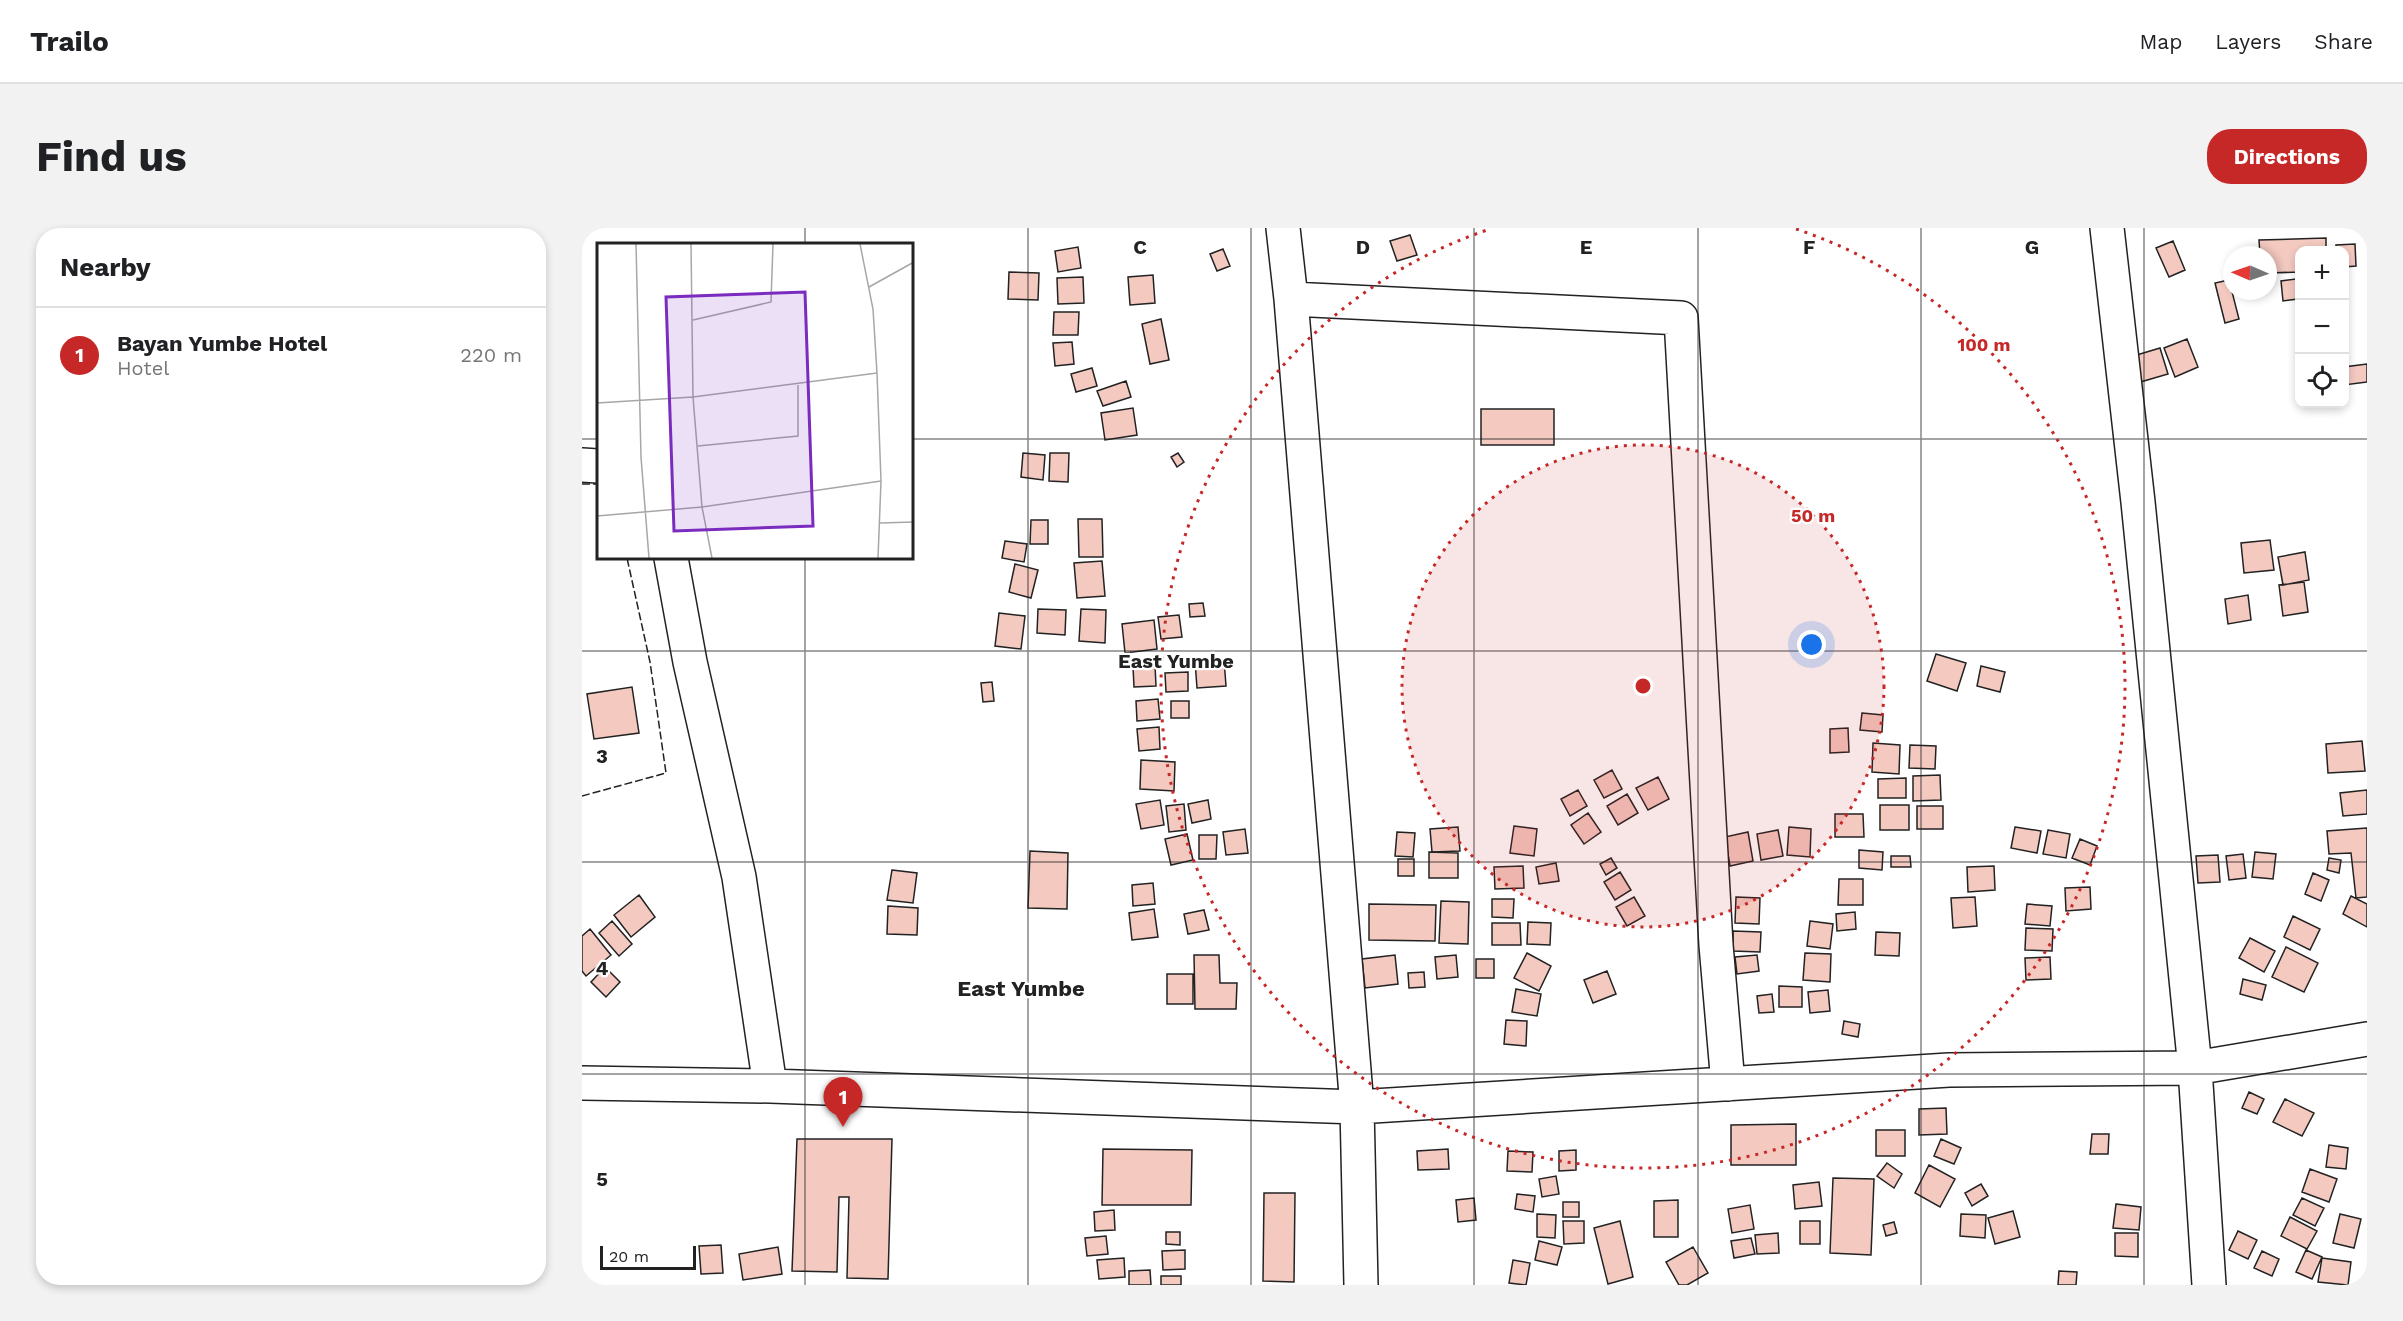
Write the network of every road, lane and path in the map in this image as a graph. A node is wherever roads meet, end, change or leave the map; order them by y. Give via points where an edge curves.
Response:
1 (1283, 228) edge
2 (2107, 228) edge
3 (1291, 299) junction
4 (582, 465) edge
5 (597, 466) edge
6 (671, 560) edge
7 (2367, 1039) edge
8 (2195, 1068) junction
9 (582, 1083) edge
10 (1728, 1084) junction
11 (770, 1086) junction
12 (1357, 1107) junction
13 (1361, 1285) edge
14 (2209, 1285) edge

1 - 3 street
2 - 8 street
3 - 10 street via 1681,318 1716,945
3 - 12 street
4 - 5 street
6 - 11 street via 690,662 739,877
7 - 8 street
8 - 10 street via 1949,1071
8 - 14 street
9 - 11 street
10 - 12 street
11 - 12 street
12 - 13 street

